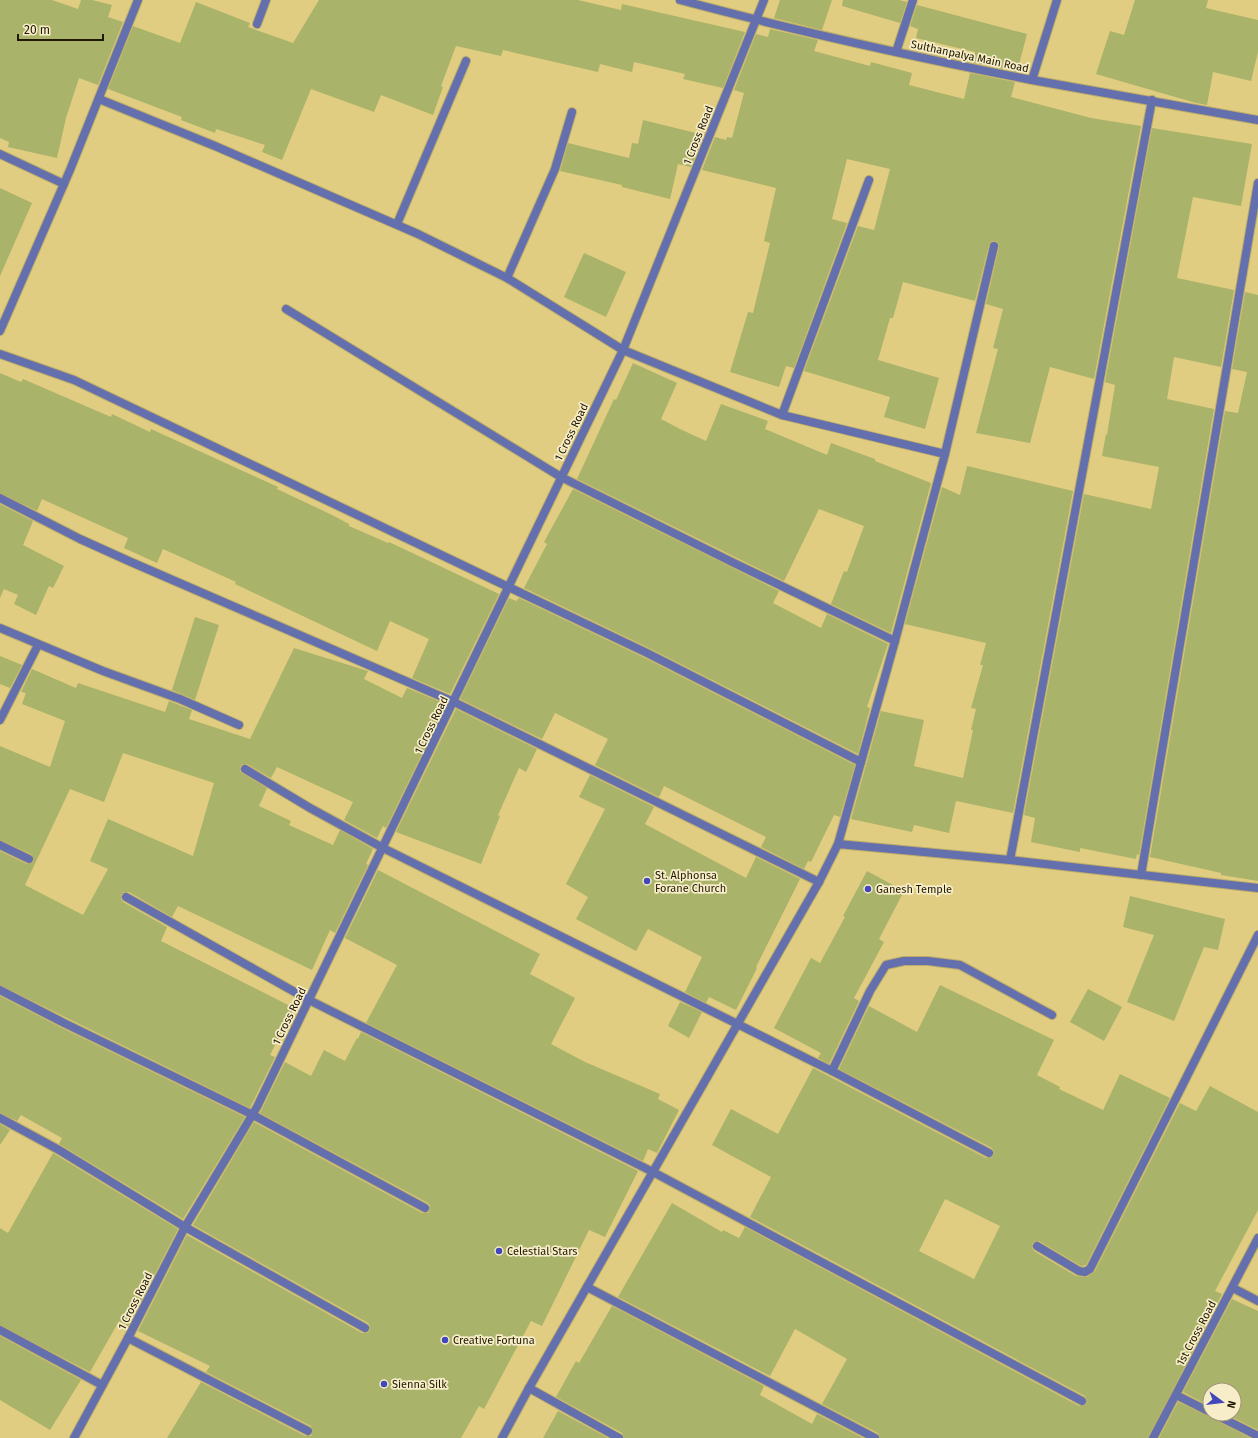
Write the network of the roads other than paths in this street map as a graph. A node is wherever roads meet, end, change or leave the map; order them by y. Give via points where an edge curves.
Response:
1 (138, 0) edge
2 (266, 0) edge
3 (680, 0) edge
4 (764, 0) edge
5 (913, 0) edge
6 (1057, 0) edge
7 (756, 20) junction
8 (257, 24) dead end
9 (896, 52) junction
10 (466, 61) dead end
11 (1032, 80) junction
12 (99, 99) junction
13 (1152, 100) junction
14 (572, 112) dead end
15 (1258, 120) edge
16 (0, 154) edge
17 (868, 180) dead end
18 (1258, 183) edge
19 (64, 184) junction
20 (397, 224) junction
21 (994, 246) dead end
22 (507, 278) junction
23 (286, 309) dead end
24 (0, 331) edge
25 (623, 350) junction
26 (0, 354) edge
27 (782, 415) junction
28 (945, 454) junction
29 (561, 477) junction
30 (0, 498) edge
31 (508, 588) junction
32 (0, 628) edge
33 (895, 641) junction
34 (38, 645) junction
35 (454, 702) junction
36 (0, 720) edge
37 (239, 725) dead end
38 (861, 762) junction
39 (245, 769) dead end
40 (838, 844) junction
41 (0, 845) edge
42 (383, 848) junction
43 (29, 859) dead end
44 (1010, 860) junction
45 (1141, 876) junction
46 (819, 882) junction
47 (1258, 888) edge
48 (126, 897) dead end
49 (1258, 935) edge
50 (0, 990) edge
51 (309, 1000) junction
52 (1052, 1015) dead end
53 (737, 1024) junction
54 (832, 1071) junction
55 (253, 1115) junction
56 (0, 1118) edge
57 (989, 1153) dead end
58 (653, 1172) junction
59 (424, 1208) dead end
60 (185, 1227) junction
61 (1258, 1238) edge
62 (1037, 1246) dead end
63 (587, 1287) junction
64 (1232, 1288) junction
65 (1258, 1301) edge
66 (365, 1328) dead end
67 (0, 1330) edge
68 (128, 1338) junction
69 (102, 1385) junction
70 (529, 1388) junction
71 (1176, 1395) junction
72 (1082, 1401) dead end
73 (1202, 1408) edge
74 (1230, 1422) edge
75 (308, 1431) dead end
76 (1258, 1436) edge
77 (74, 1438) edge
78 (502, 1438) edge
79 (619, 1438) edge
80 (875, 1438) edge
81 (1153, 1438) edge

1 - 12 street
2 - 8 street
3 - 7 street, Sulthanpalya Main Road
4 - 7 street, 1 Cross Road
5 - 9 street
6 - 11 street
7 - 9 street, Sulthanpalya Main Road
7 - 25 street, 1 Cross Road
9 - 11 street, Sulthanpalya Main Road
10 - 20 street
11 - 13 street, Sulthanpalya Main Road
12 - 19 street
12 - 20 street
13 - 15 street, Sulthanpalya Main Road
13 - 44 street
14 - 22 street via 555,169
16 - 19 street
17 - 27 street
18 - 45 street
19 - 24 street
20 - 22 street
21 - 28 street
22 - 25 street
23 - 29 street
25 - 27 street
25 - 29 street, 1 Cross Road
26 - 31 street via 74,380
27 - 28 street
28 - 33 street
29 - 31 street, 1 Cross Road
29 - 33 street
30 - 35 street via 131,562
31 - 35 street, 1 Cross Road
31 - 38 street via 647,653
32 - 34 street
33 - 38 street
34 - 36 street
34 - 37 street via 180,699
35 - 42 street, 1 Cross Road
35 - 46 street
38 - 40 street
39 - 42 street
40 - 44 street
40 - 46 street
41 - 43 street
42 - 51 street, 1 Cross Road
42 - 53 street
44 - 45 street
45 - 47 street
46 - 53 street
48 - 51 street
49 - 62 street via 1090,1269 1085,1272 1079,1271
50 - 55 street via 64,1024
51 - 55 street, 1 Cross Road
51 - 58 street
52 - 54 street via 960,965 928,961 886,964
53 - 54 street
53 - 58 street
54 - 57 street
55 - 59 street
55 - 60 street, 1 Cross Road
56 - 60 street via 59,1150
58 - 63 street
58 - 72 street
60 - 66 street
60 - 68 street, 1 Cross Road
61 - 64 street, 1st Cross Road
63 - 70 street
63 - 80 street
64 - 65 street
64 - 71 street, 1st Cross Road
67 - 69 street
68 - 69 street, 1 Cross Road
68 - 75 street
69 - 77 street, 1 Cross Road
70 - 78 street
70 - 79 street
71 - 73 street
71 - 81 street, 1st Cross Road
74 - 76 street

